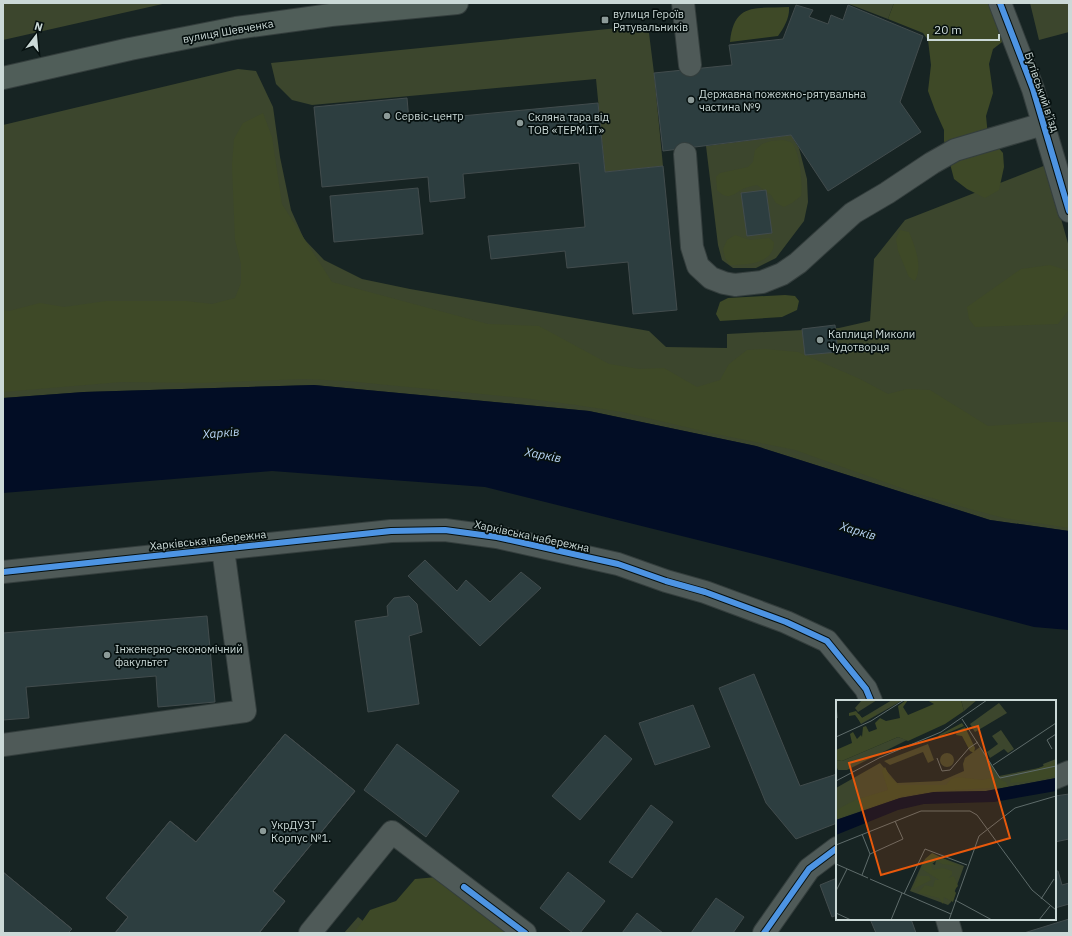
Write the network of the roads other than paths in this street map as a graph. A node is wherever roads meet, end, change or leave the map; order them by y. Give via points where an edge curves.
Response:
1 (457, 3) edge
2 (682, 3) edge
3 (1000, 3) edge
4 (690, 65) dead end
5 (3, 78) edge
6 (1043, 124) junction
7 (685, 154) dead end
8 (1069, 211) edge
9 (223, 549) junction
10 (3, 572) edge
11 (871, 700) edge
12 (3, 745) edge
13 (1069, 772) edge
14 (1056, 778) edge
15 (836, 849) edge
16 (947, 920) edge
17 (310, 933) edge
18 (525, 933) edge
19 (764, 933) edge
20 (951, 933) edge

1 - 5 main road, вулиця Шевченка via 331,15 236,28
2 - 4 street
3 - 6 street, Бутівський в’їзд via 1033,89
6 - 7 street via 955,150 853,213 798,263 782,274 756,283 724,283 711,278 698,266 692,247
6 - 8 street, Бутівський в’їзд
9 - 10 street, Харківська набережна
9 - 11 street, Харківська набережна via 391,531 445,530 497,536 618,564 705,592 786,622 827,641 866,689
9 - 12 street via 245,711
13 - 14 street
15 - 19 street via 809,869
16 - 20 street
17 - 18 street via 392,832

